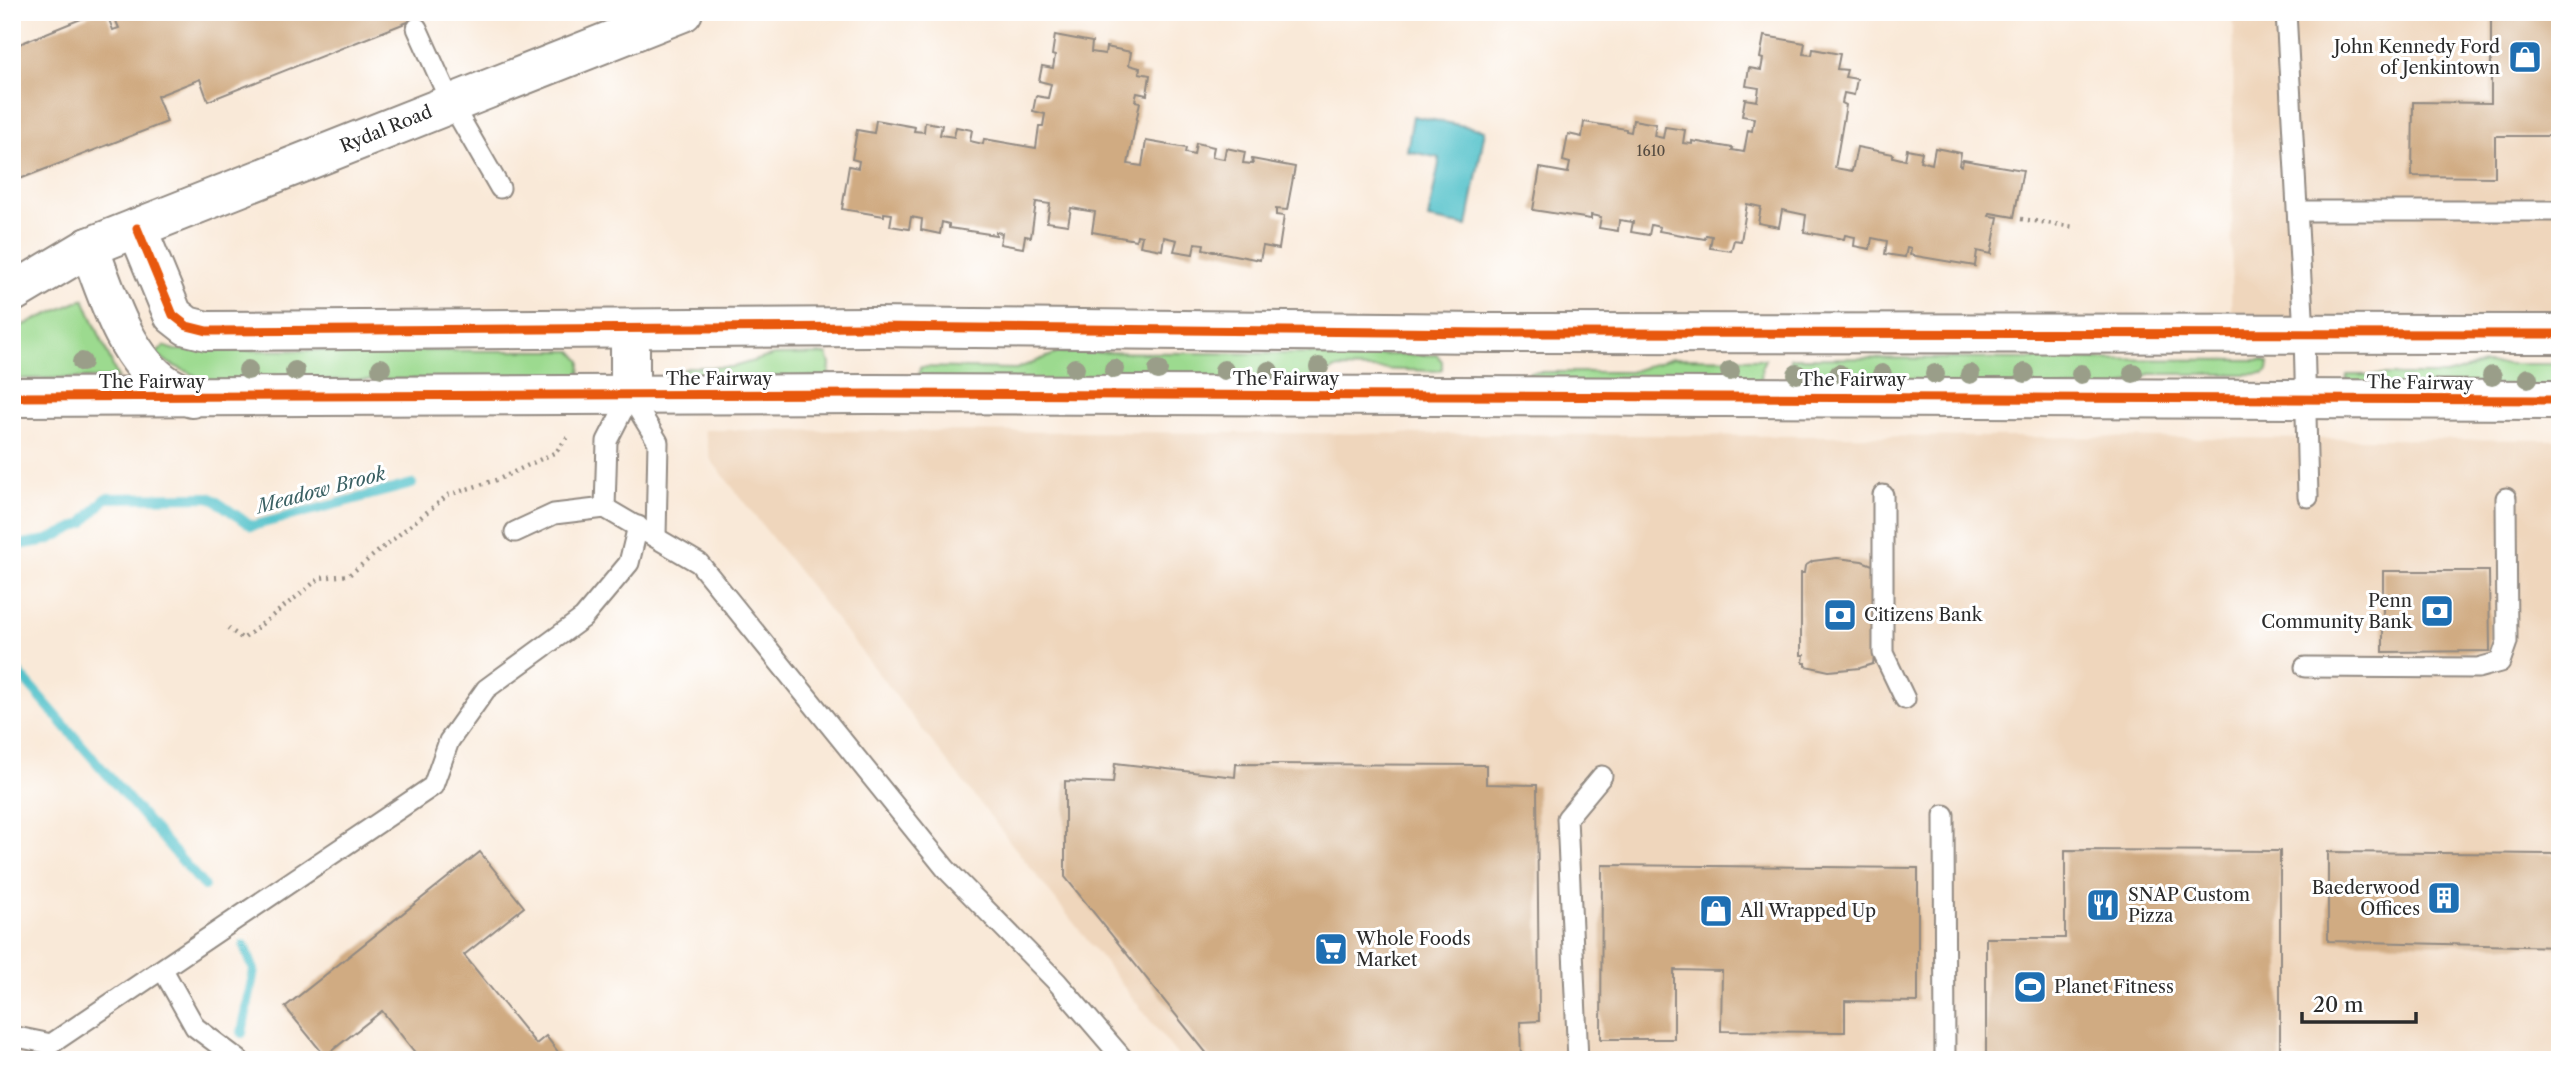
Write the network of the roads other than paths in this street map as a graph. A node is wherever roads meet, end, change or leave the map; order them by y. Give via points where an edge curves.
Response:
1 (683, 12) edge
2 (2286, 12) edge
3 (417, 28) dead end
4 (451, 103) junction
5 (500, 188) dead end
6 (2298, 211) junction
7 (2560, 211) edge
8 (137, 228) junction
9 (89, 247) junction
10 (12, 262) edge
11 (12, 293) edge
12 (630, 329) junction
13 (2304, 333) junction
14 (2560, 334) edge
15 (630, 396) junction
16 (12, 397) edge
17 (2306, 397) junction
18 (192, 398) junction
19 (2560, 400) edge
20 (1883, 495) dead end
21 (2308, 497) dead end
22 (2507, 498) dead end
23 (605, 508) junction
24 (638, 526) junction
25 (515, 532) dead end
26 (656, 536) junction
27 (2305, 667) dead end
28 (1905, 699) dead end
29 (1602, 776) dead end
30 (1944, 815) dead end
31 (163, 971) junction
32 (12, 1036) edge
33 (52, 1052) edge
34 (239, 1060) edge
35 (1124, 1060) edge
36 (1578, 1060) edge
37 (1945, 1060) edge

1 - 4 main road, Rydal Road
2 - 6 lane
3 - 4 lane
4 - 5 lane
4 - 8 main road, Rydal Road
6 - 7 lane
6 - 13 lane
8 - 9 main road, Rydal Road
8 - 12 main road via 173,314 187,326 207,331
9 - 10 main road, Rydal Road
9 - 11 main road, Rydal Road
9 - 18 main road via 121,328 146,365 166,385
12 - 13 main road
12 - 15 main road
13 - 14 main road
13 - 17 lane
15 - 17 main road, The Fairway
15 - 18 main road, The Fairway
15 - 23 lane via 607,441
15 - 26 lane via 658,442
16 - 18 main road, The Fairway
17 - 19 main road, The Fairway
17 - 21 lane
20 - 28 lane via 1884,653
22 - 27 lane via 2508,642 2500,663 2478,668
23 - 24 lane
23 - 25 lane via 554,514
24 - 26 lane
24 - 31 lane via 629,563 583,618 486,689 449,741 433,786
26 - 35 lane via 699,563 946,869 1057,982
29 - 36 lane via 1567,818
30 - 37 lane
31 - 33 lane
31 - 34 lane via 195,1027
32 - 33 lane

